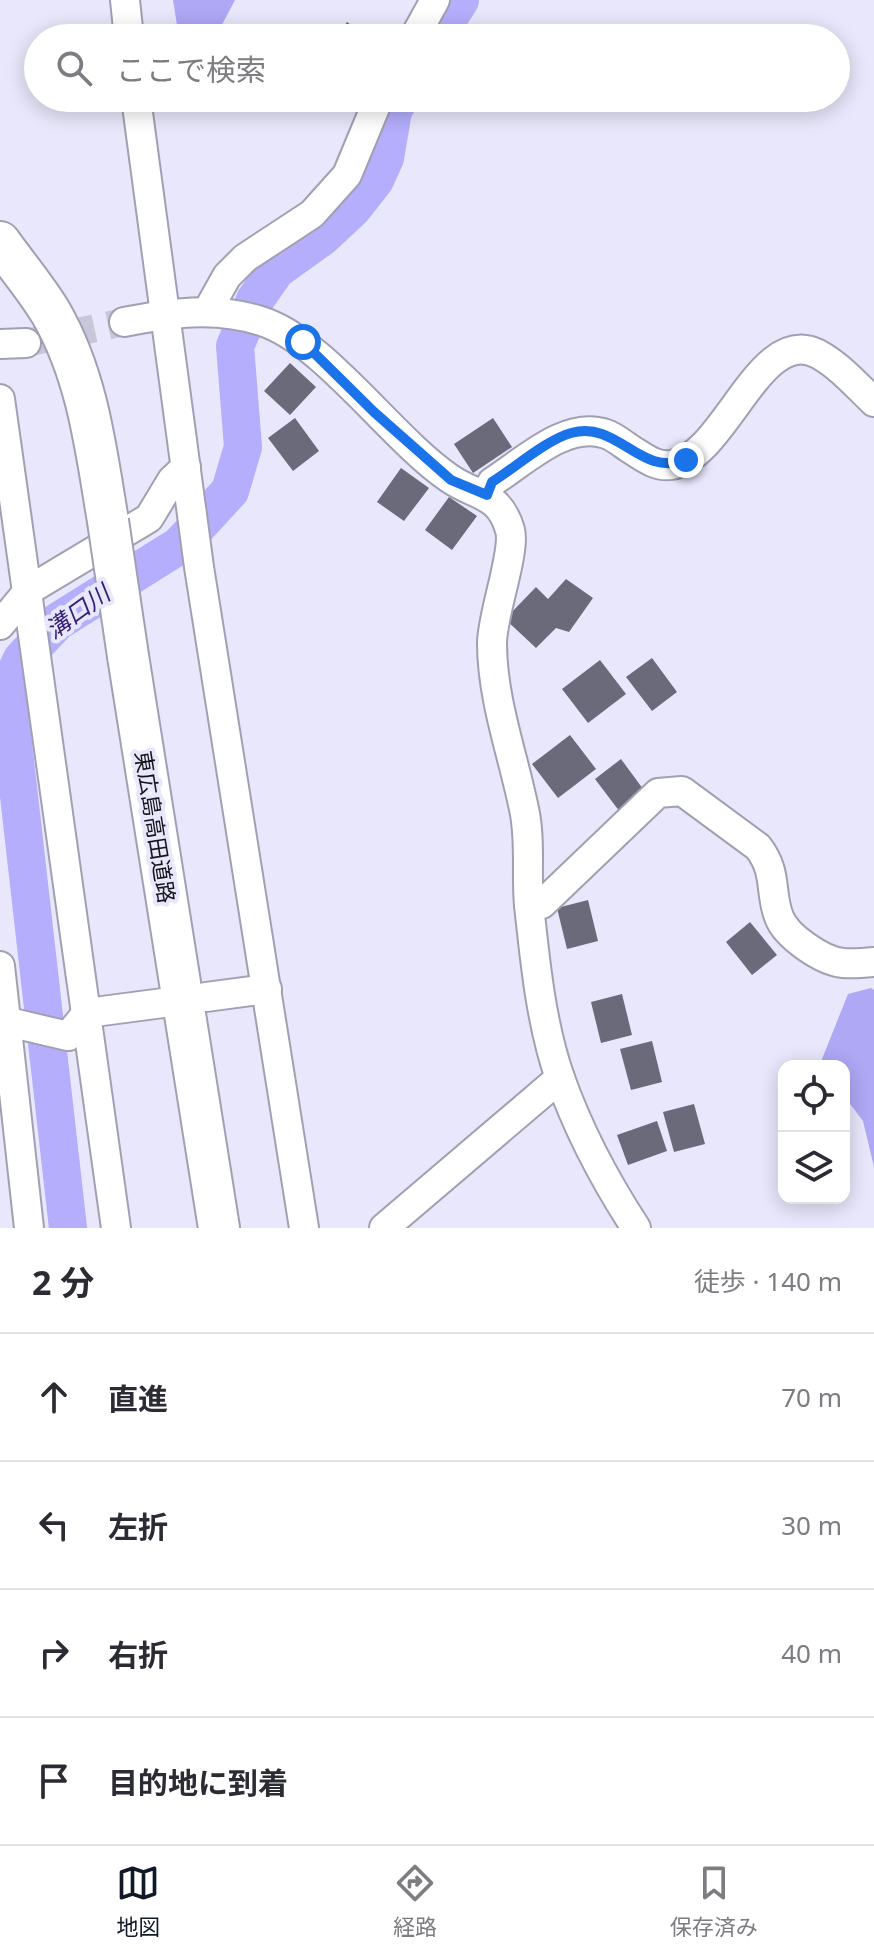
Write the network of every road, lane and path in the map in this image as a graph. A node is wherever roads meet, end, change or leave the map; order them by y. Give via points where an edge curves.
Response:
1 (125, 0) edge
2 (435, 0) edge
3 (128, 24) edge
4 (422, 24) edge
5 (138, 112) edge
6 (373, 112) edge
7 (0, 242) edge
8 (217, 311) junction
9 (165, 314) junction
10 (124, 322) tunnel mouth
11 (873, 396) edge
12 (0, 399) edge
13 (186, 467) junction
14 (487, 495) junction
15 (29, 590) junction
16 (0, 625) edge
17 (529, 905) junction
18 (874, 962) edge
19 (0, 966) edge
20 (267, 989) junction
21 (206, 997) dead end
22 (163, 1003) dead end
23 (87, 1013) junction
24 (3, 1021) edge
25 (560, 1078) junction
26 (29, 1228) edge
27 (116, 1228) edge
28 (219, 1228) edge
29 (304, 1228) edge
30 (384, 1228) edge
31 (636, 1228) edge

1 - 3 street
2 - 4 street
5 - 9 street
6 - 8 street via 347,175 312,214 227,276
7 - 28 highway, 東広島高田道路, bridge via 58,327 82,383 92,427
8 - 9 street
8 - 14 street via 262,321 303,342 451,480
9 - 10 street
9 - 13 street
11 - 14 street via 817,353 784,353 750,386 706,445 686,460 655,464 607,434 568,433 492,482
12 - 15 street
13 - 15 street via 149,518
13 - 20 street
14 - 17 street via 504,514 512,535 492,644 509,754 525,811
15 - 16 street
15 - 23 street
17 - 18 street via 542,904 658,793 682,791 766,857 784,927 820,955 841,963
17 - 25 street
19 - 24 street
20 - 21 street
20 - 29 street
22 - 23 street
23 - 24 street via 68,1036
23 - 27 street
24 - 26 street
25 - 30 street
25 - 31 street via 612,1192

